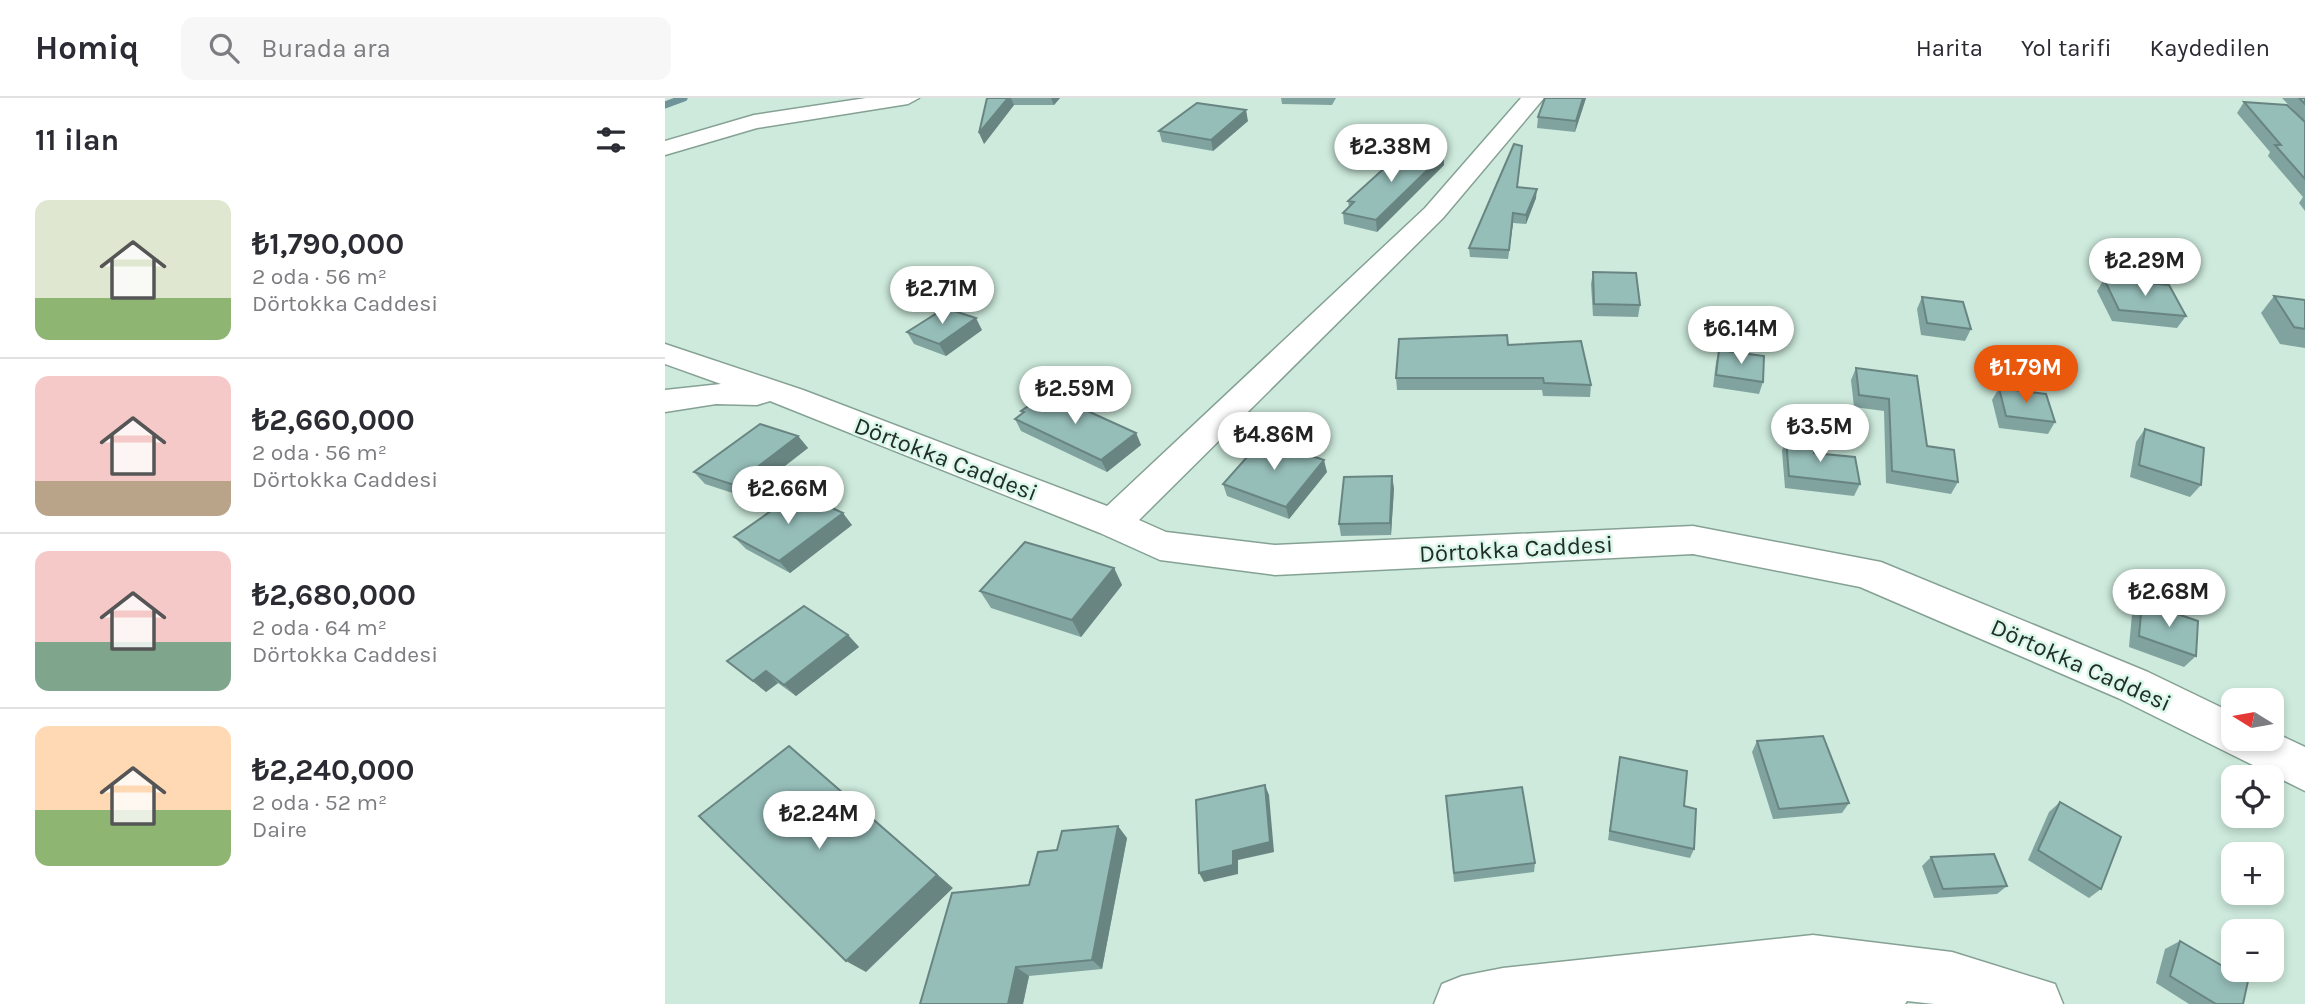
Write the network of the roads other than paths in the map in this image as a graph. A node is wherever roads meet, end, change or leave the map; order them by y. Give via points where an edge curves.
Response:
1 (908, 98) edge
2 (1533, 98) edge
3 (665, 148) edge
4 (665, 353) edge
5 (790, 397) junction
6 (665, 401) edge
7 (1113, 523) junction
8 (2221, 729) edge
9 (2266, 751) edge
10 (2305, 770) edge
11 (1462, 1004) edge
12 (1668, 1004) edge
13 (1992, 1004) edge
14 (2035, 1004) edge

1 - 3 street via 754,122
2 - 7 street via 1434,213
4 - 5 street, Dörtokka Caddesi
5 - 6 street, Dörtokka Caddesi via 716,394
5 - 7 street, Dörtokka Caddesi
7 - 8 street, Dörtokka Caddesi via 1160,546 1275,560 1693,540 1867,573 2133,685
9 - 10 street
11 - 14 street via 1813,962 1952,979
12 - 13 street via 1922,985

